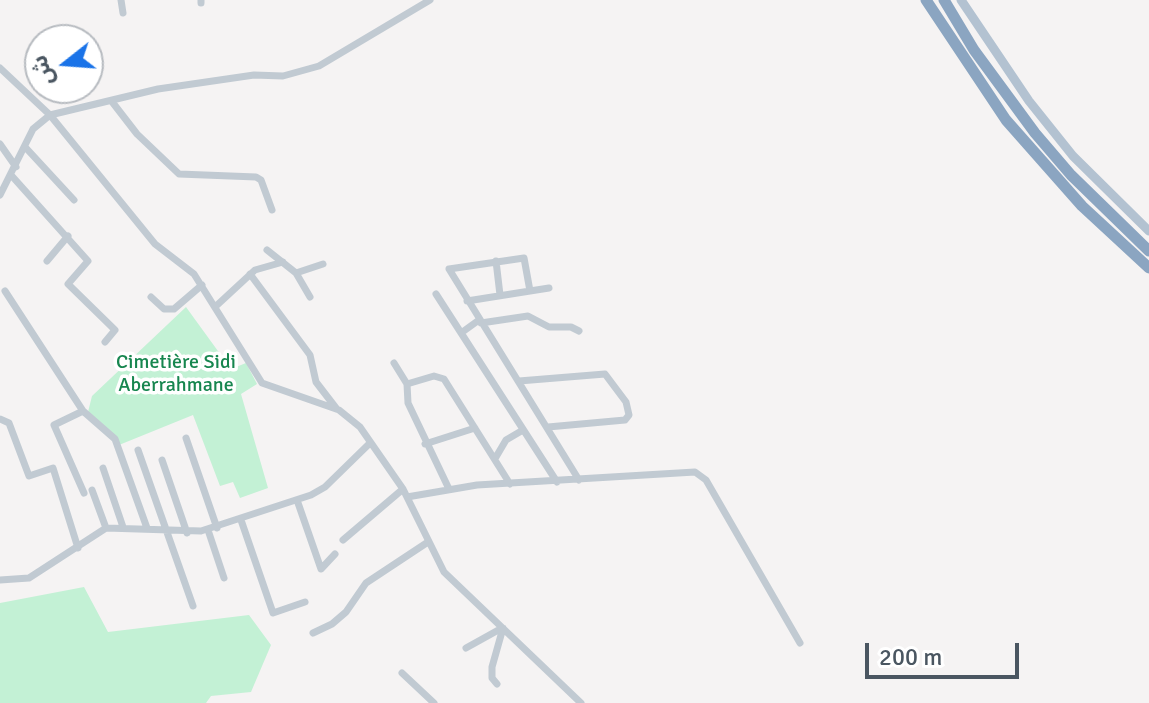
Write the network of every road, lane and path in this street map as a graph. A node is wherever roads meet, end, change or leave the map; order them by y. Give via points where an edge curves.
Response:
1 (121, 0) edge
2 (430, 0) edge
3 (926, 0) edge
4 (944, 0) edge
5 (951, 0) edge
6 (961, 0) edge
7 (123, 13) dead end
8 (974, 50) junction
9 (0, 68) edge
10 (113, 103) junction
11 (50, 115) junction
12 (0, 144) edge
13 (26, 148) junction
14 (16, 167) junction
15 (11, 175) junction
16 (0, 195) edge
17 (74, 200) dead end
18 (272, 210) dead end
19 (1149, 231) edge
20 (68, 236) junction
21 (267, 250) dead end
22 (1149, 251) edge
23 (47, 261) dead end
24 (496, 261) junction
25 (283, 262) junction
26 (323, 264) dead end
27 (1149, 268) edge
28 (296, 273) junction
29 (250, 274) junction
30 (202, 285) junction
31 (549, 288) dead end
32 (5, 291) dead end
33 (530, 291) junction
34 (436, 294) dead end
35 (500, 295) junction
36 (151, 297) dead end
37 (310, 297) dead end
38 (467, 301) junction
39 (215, 307) junction
40 (480, 321) junction
41 (579, 331) dead end
42 (461, 333) junction
43 (105, 342) dead end
44 (394, 363) dead end
45 (519, 381) junction
46 (407, 384) junction
47 (337, 409) junction
48 (83, 411) junction
49 (0, 419) edge
50 (548, 427) junction
51 (475, 428) junction
52 (523, 430) junction
53 (186, 438) dead end
54 (369, 444) junction
55 (425, 444) junction
56 (138, 450) dead end
57 (496, 457) junction
58 (162, 460) dead end
59 (103, 468) dead end
60 (579, 480) junction
61 (557, 482) junction
62 (510, 484) junction
63 (449, 489) junction
64 (405, 493) junction
65 (297, 500) junction
66 (241, 520) junction
67 (123, 527) junction
68 (106, 528) junction
69 (147, 528) junction
70 (213, 529) junction
71 (166, 530) junction
72 (187, 533) junction
73 (343, 540) dead end
74 (428, 542) junction
75 (78, 548) junction
76 (335, 554) dead end
77 (224, 578) dead end
78 (0, 580) edge
79 (305, 602) dead end
80 (193, 606) dead end
81 (503, 628) junction
82 (313, 633) dead end
83 (800, 643) dead end
84 (466, 648) dead end
85 (402, 673) dead end
86 (497, 684) dead end
87 (434, 703) edge
88 (581, 703) edge

1 - 7 street
2 - 10 street via 319,66 283,76 158,89
3 - 27 highway via 1006,120 1082,206
4 - 8 highway
5 - 8 highway
6 - 19 main road via 1064,145
8 - 22 highway via 1053,154
9 - 11 street
10 - 11 street
10 - 18 street via 179,174 256,177
11 - 13 street via 33,129
11 - 30 street via 155,244
12 - 14 street
13 - 14 street
13 - 17 street
14 - 15 street
15 - 16 street
15 - 20 street
20 - 23 street
20 - 43 street via 88,261 68,284 115,330
21 - 25 street
24 - 33 street via 527,259
24 - 35 street
24 - 38 street via 449,269
25 - 28 street
25 - 29 street
26 - 28 street
28 - 37 street
29 - 39 street
29 - 47 street via 310,355 316,382
30 - 36 street via 174,309 164,309
30 - 39 street
31 - 33 street
32 - 48 street
33 - 35 street
34 - 42 street
35 - 38 street
38 - 40 street
39 - 47 street via 262,383
40 - 41 street via 528,316 549,327
40 - 42 street
40 - 45 street
42 - 52 street
44 - 46 street
45 - 50 street
45 - 50 street via 605,374 626,402 625,420
46 - 51 street via 434,376 444,379
46 - 55 street via 408,403
47 - 54 street via 360,427
48 - 68 street via 54,425
48 - 69 street via 115,439
49 - 75 street via 9,423 29,476 53,468
50 - 60 street
51 - 55 street
51 - 57 street
52 - 57 street via 506,440
52 - 61 street
53 - 70 street
54 - 64 street
54 - 65 street via 325,487
55 - 63 street
56 - 71 street
57 - 62 street
58 - 72 street
59 - 67 street
60 - 61 street
60 - 83 street via 701,475
61 - 62 street
62 - 63 street
63 - 64 street
64 - 73 street
64 - 74 street
65 - 66 street
65 - 76 street via 321,569
66 - 70 street
66 - 79 street via 273,613
67 - 68 street
67 - 69 street
68 - 75 street
69 - 71 street
70 - 72 street
70 - 77 street
71 - 72 street
71 - 80 street
74 - 81 street via 444,572
74 - 82 street via 366,583 346,612
75 - 78 street via 29,578
81 - 84 street
81 - 86 street via 492,667
81 - 88 street
85 - 87 street

